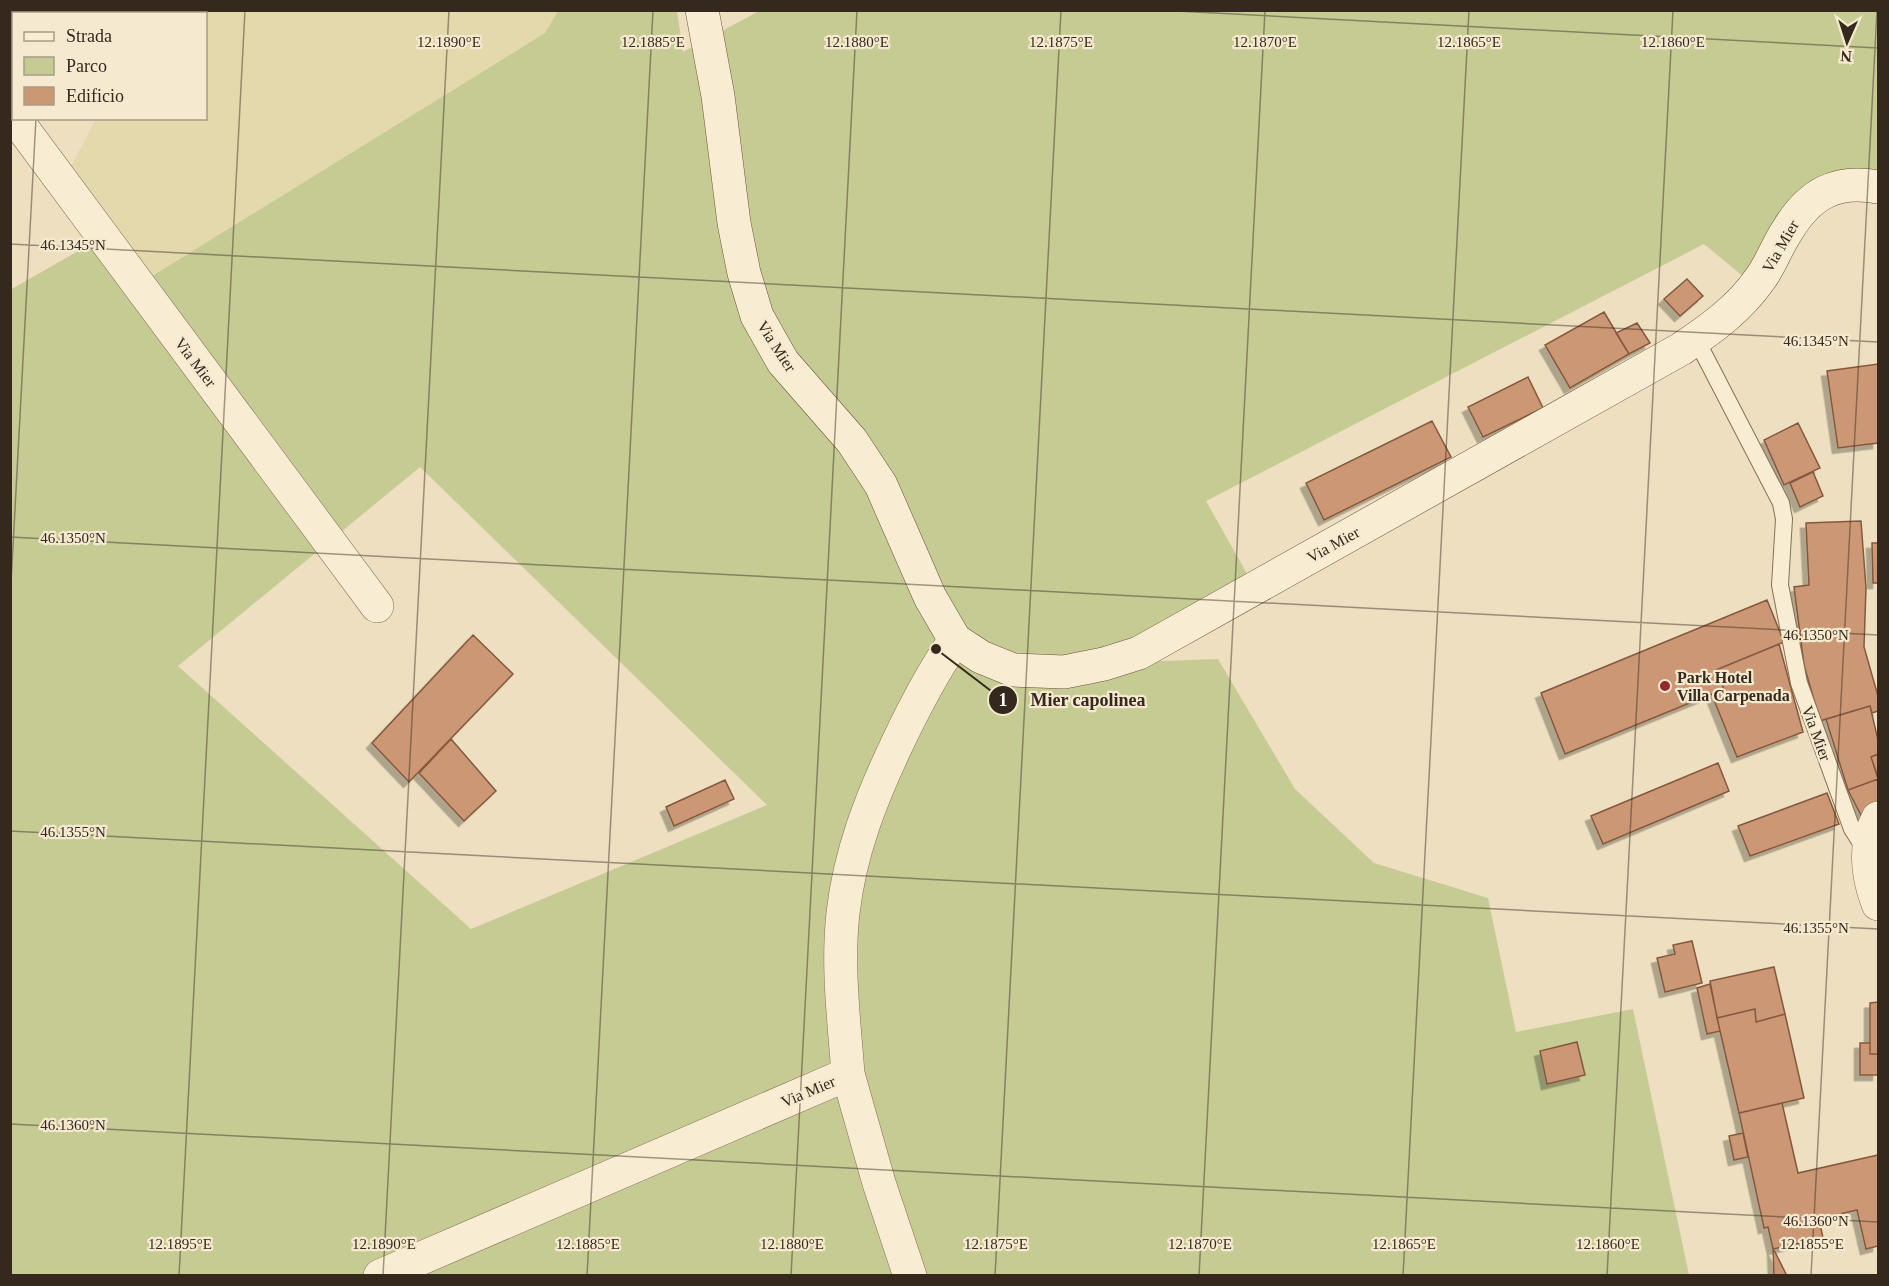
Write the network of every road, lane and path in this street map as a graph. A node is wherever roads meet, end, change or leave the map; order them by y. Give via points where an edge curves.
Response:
1 (702, 10) edge
2 (15, 120) edge
3 (1878, 187) edge
4 (1696, 339) junction
5 (377, 606) dead end
6 (956, 640) junction
7 (1878, 818) edge
8 (1868, 855) junction
9 (1878, 904) edge
10 (848, 1074) junction
11 (380, 1275) edge
12 (910, 1275) edge

1 - 6 street, Via Mier via 734,222 757,316 783,362 852,441 881,486 930,597
2 - 5 street, Via Mier
3 - 4 street, Via Mier via 1860,183 1837,186 1817,195 1787,230 1761,278 1739,305
4 - 6 street, Via Mier via 1139,653 1064,672 1013,670 981,657
4 - 8 lane, Via Mier via 1781,503 1784,519 1780,585 1799,683 1852,829
6 - 10 street, Via Mier via 936,667 874,793 851,862 843,915 841,987
7 - 8 street
8 - 9 street
10 - 11 street, Via Mier
10 - 12 street

